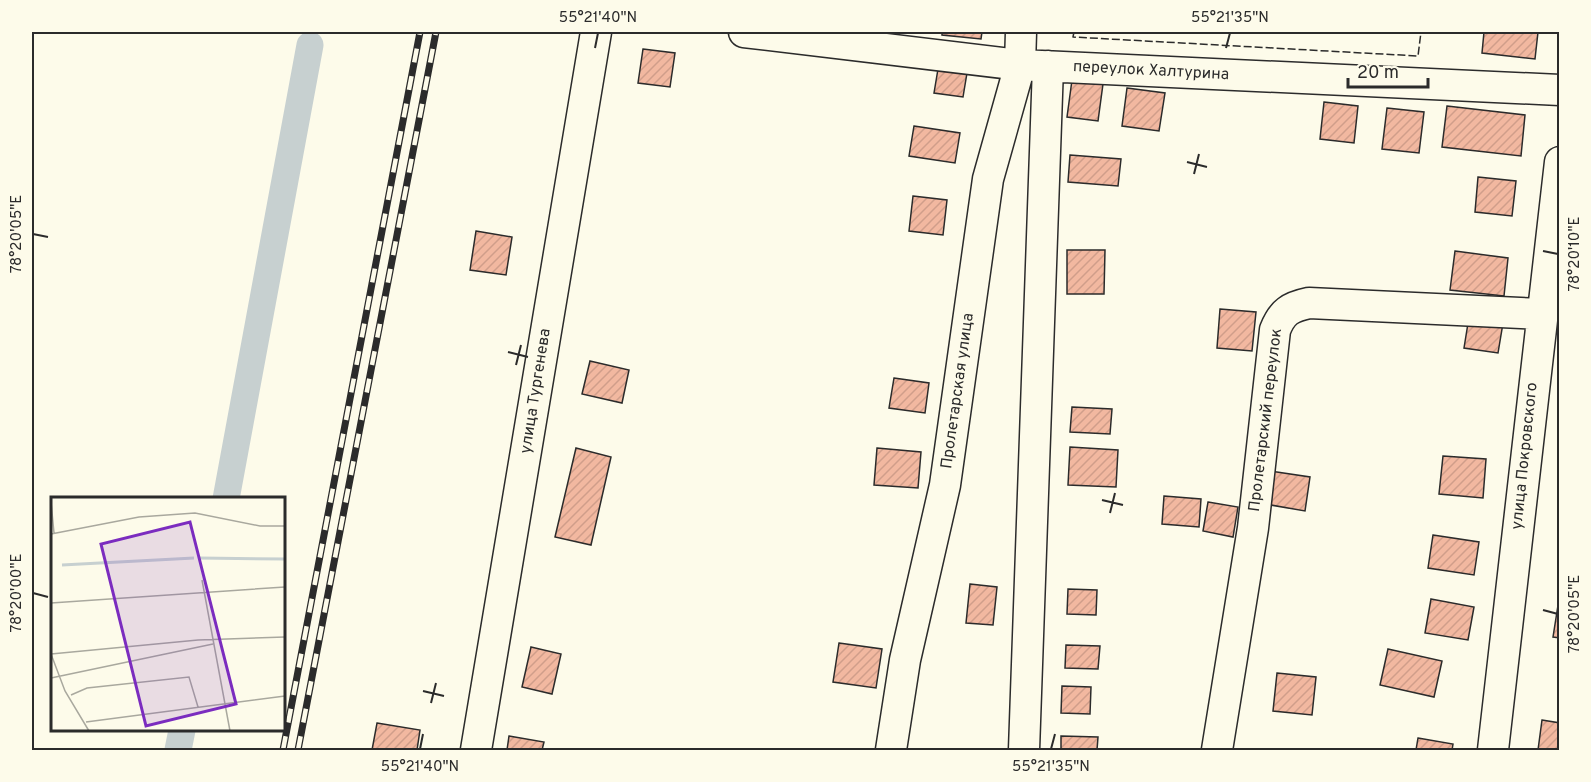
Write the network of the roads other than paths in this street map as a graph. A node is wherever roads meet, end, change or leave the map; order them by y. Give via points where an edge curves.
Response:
1 (596, 32) edge
2 (744, 32) edge
3 (1021, 32) edge
4 (1034, 66) junction
5 (1560, 90) edge
6 (1560, 162) edge
7 (1541, 314) junction
8 (476, 750) edge
9 (891, 750) edge
10 (1024, 750) edge
11 (1217, 750) edge
12 (1493, 750) edge

1 - 8 street, улица Тургенева
2 - 4 street, переулок Халтурина
3 - 4 street, Пролетарская улица
4 - 5 street, переулок Халтурина
4 - 9 street, Пролетарская улица via 988,178 945,485 905,660
4 - 10 street, Пролетарская улица
6 - 7 street, улица Покровского
7 - 11 street, Пролетарский переулок via 1309,303 1292,307 1281,315 1275,330 1253,528
7 - 12 street, улица Покровского

